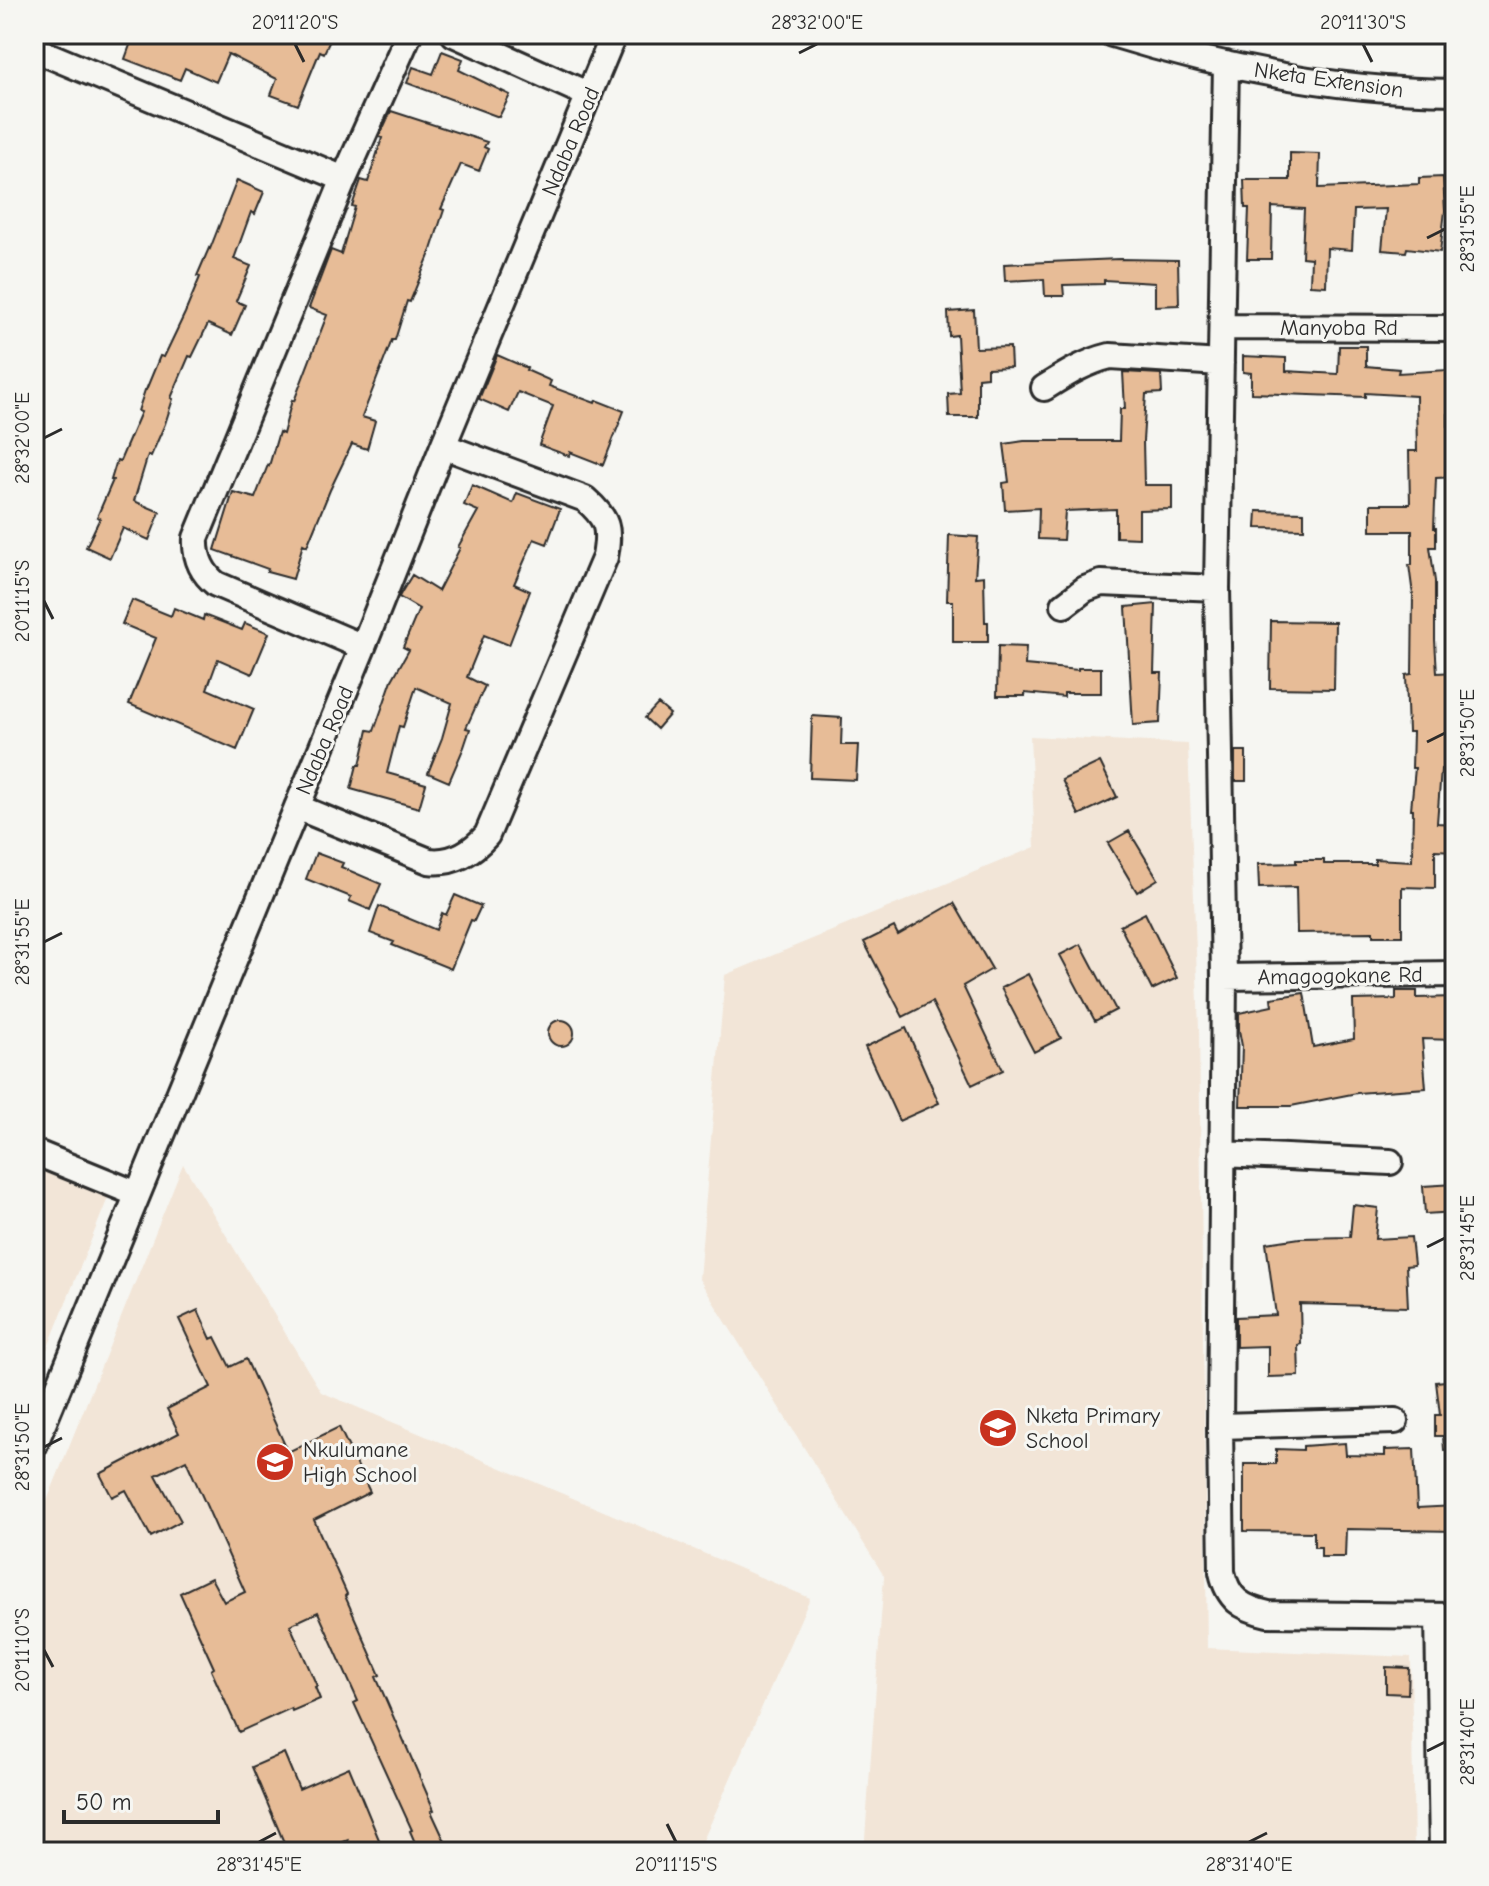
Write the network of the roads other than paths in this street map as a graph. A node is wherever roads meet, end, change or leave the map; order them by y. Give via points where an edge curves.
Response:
1 (409, 34) edge
2 (454, 34) edge
3 (614, 34) edge
4 (1112, 34) edge
5 (34, 49) edge
6 (1226, 64) junction
7 (1455, 92) edge
8 (589, 95) junction
9 (344, 179) junction
10 (1223, 327) junction
11 (1455, 328) edge
12 (1221, 363) junction
13 (1044, 388) dead end
14 (443, 446) junction
15 (1217, 588) junction
16 (1064, 605) dead end
17 (363, 647) junction
18 (297, 807) junction
19 (1455, 974) edge
20 (1224, 977) junction
21 (34, 1152) edge
22 (1222, 1154) junction
23 (1390, 1162) dead end
24 (137, 1194) junction
25 (1395, 1421) dead end
26 (1220, 1426) junction
27 (34, 1446) edge
28 (1446, 1616) edge
29 (1448, 1798) edge
30 (1442, 1852) edge

1 - 9 street
2 - 8 street
3 - 8 street, Ndaba Road
4 - 6 street, Nketa Extension
5 - 9 street
6 - 7 street, Nketa Extension via 1360,86
6 - 10 street
8 - 14 street, Ndaba Road
9 - 17 street via 196,538 196,549 216,584
10 - 11 street, Manyoba Rd
10 - 12 street
12 - 13 street via 1110,356 1080,366
12 - 15 street
14 - 17 street, Ndaba Road
14 - 18 street via 585,499 607,527 605,557 479,844 451,860 429,861
15 - 16 street via 1101,583
15 - 20 street
17 - 18 street, Ndaba Road
18 - 24 street, Ndaba Road
19 - 20 street, Amagogokane Rd
20 - 22 street
21 - 24 street
22 - 23 street
22 - 26 street
24 - 27 street, Ndaba Road
25 - 26 street
26 - 28 street via 1222,1572 1237,1602 1268,1614
28 - 29 street
29 - 30 street

